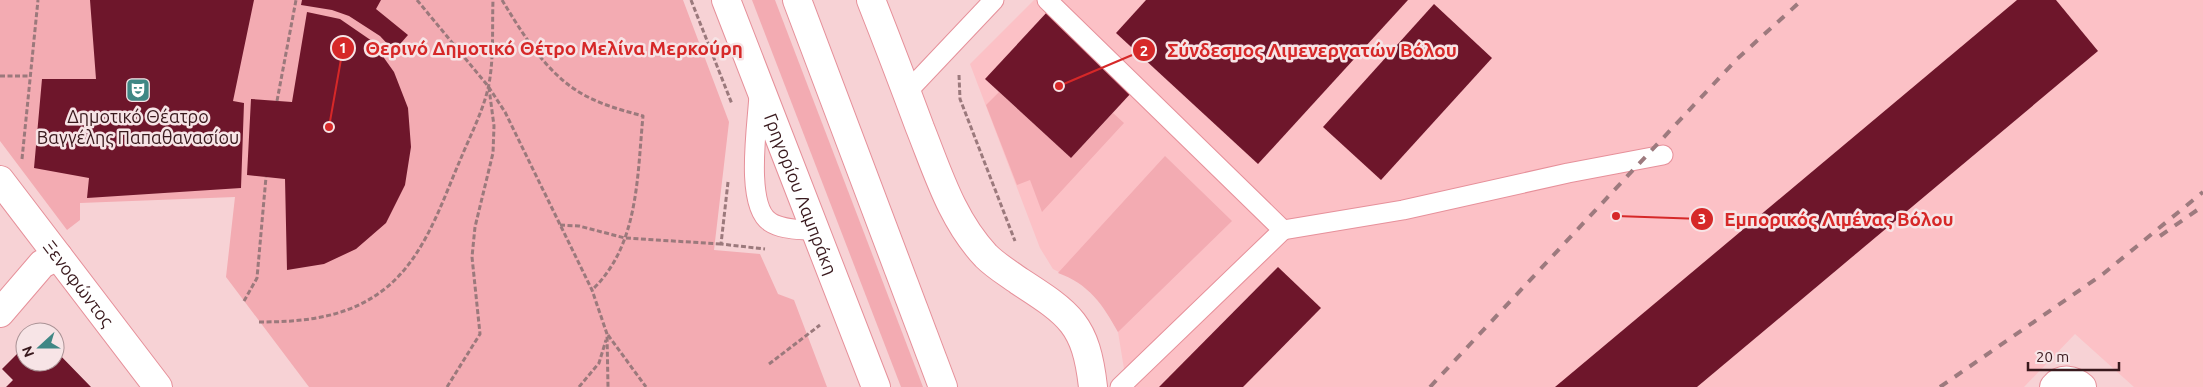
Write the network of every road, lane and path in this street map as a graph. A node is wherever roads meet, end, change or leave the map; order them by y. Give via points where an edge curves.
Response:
1 (38, 0) edge
2 (296, 0) edge
3 (417, 0) edge
4 (493, 0) edge
5 (502, 0) edge
6 (726, 0) edge
7 (797, 0) edge
8 (871, 0) edge
9 (994, 0) edge
10 (1047, 0) edge
11 (962, 66) dead end
12 (0, 76) edge
13 (30, 76) junction
14 (488, 86) junction
15 (760, 88) junction
16 (907, 92) junction
17 (277, 101) dead end
18 (1663, 155) dead end
19 (10, 174) edge
20 (266, 177) dead end
21 (560, 225) junction
22 (815, 230) junction
23 (1283, 230) junction
24 (625, 238) junction
25 (721, 244) dead end
26 (1017, 246) dead end
27 (58, 256) junction
28 (592, 290) junction
29 (244, 301) dead end
30 (0, 313) edge
31 (827, 320) dead end
32 (259, 322) dead end
33 (607, 334) junction
34 (769, 364) dead end
35 (158, 387) edge
36 (447, 387) edge
37 (579, 387) edge
38 (608, 387) edge
39 (646, 387) edge
40 (876, 387) edge
41 (944, 387) edge
42 (1093, 387) edge
43 (1120, 387) edge

1 - 13 path
2 - 17 path
3 - 14 path
4 - 14 path
5 - 24 path via 533,46 562,80 602,104 643,116 635,206
6 - 15 main road, Γρηγορίου Λαμπράκη
7 - 41 main road
8 - 16 main road
9 - 16 lane
10 - 23 lane
11 - 26 path via 958,80 960,99
12 - 13 path
13 - 19 path
14 - 21 path
14 - 32 path via 479,116 433,224 407,267 394,281 370,299 336,314 289,322
14 - 36 path via 494,126 492,153 475,227 472,258 480,334
15 - 22 main road, Γρηγορίου Λαμπράκη
15 - 22 lane via 755,175 760,208 764,218 777,226
16 - 42 main road via 945,192 961,223 996,264 1056,305 1073,321 1086,345
18 - 23 lane via 1403,210
19 - 27 main road, Ξενοφώντος
20 - 29 path via 257,278
21 - 24 path via 579,226
21 - 28 path
22 - 40 main road, Γρηγορίου Λαμπράκη
23 - 43 lane
24 - 25 path
24 - 28 path via 606,277
27 - 30 main road via 42,264
27 - 35 main road, Ξενοφώντος
28 - 33 path
31 - 34 path
33 - 37 path via 599,363
33 - 38 path
33 - 39 path

